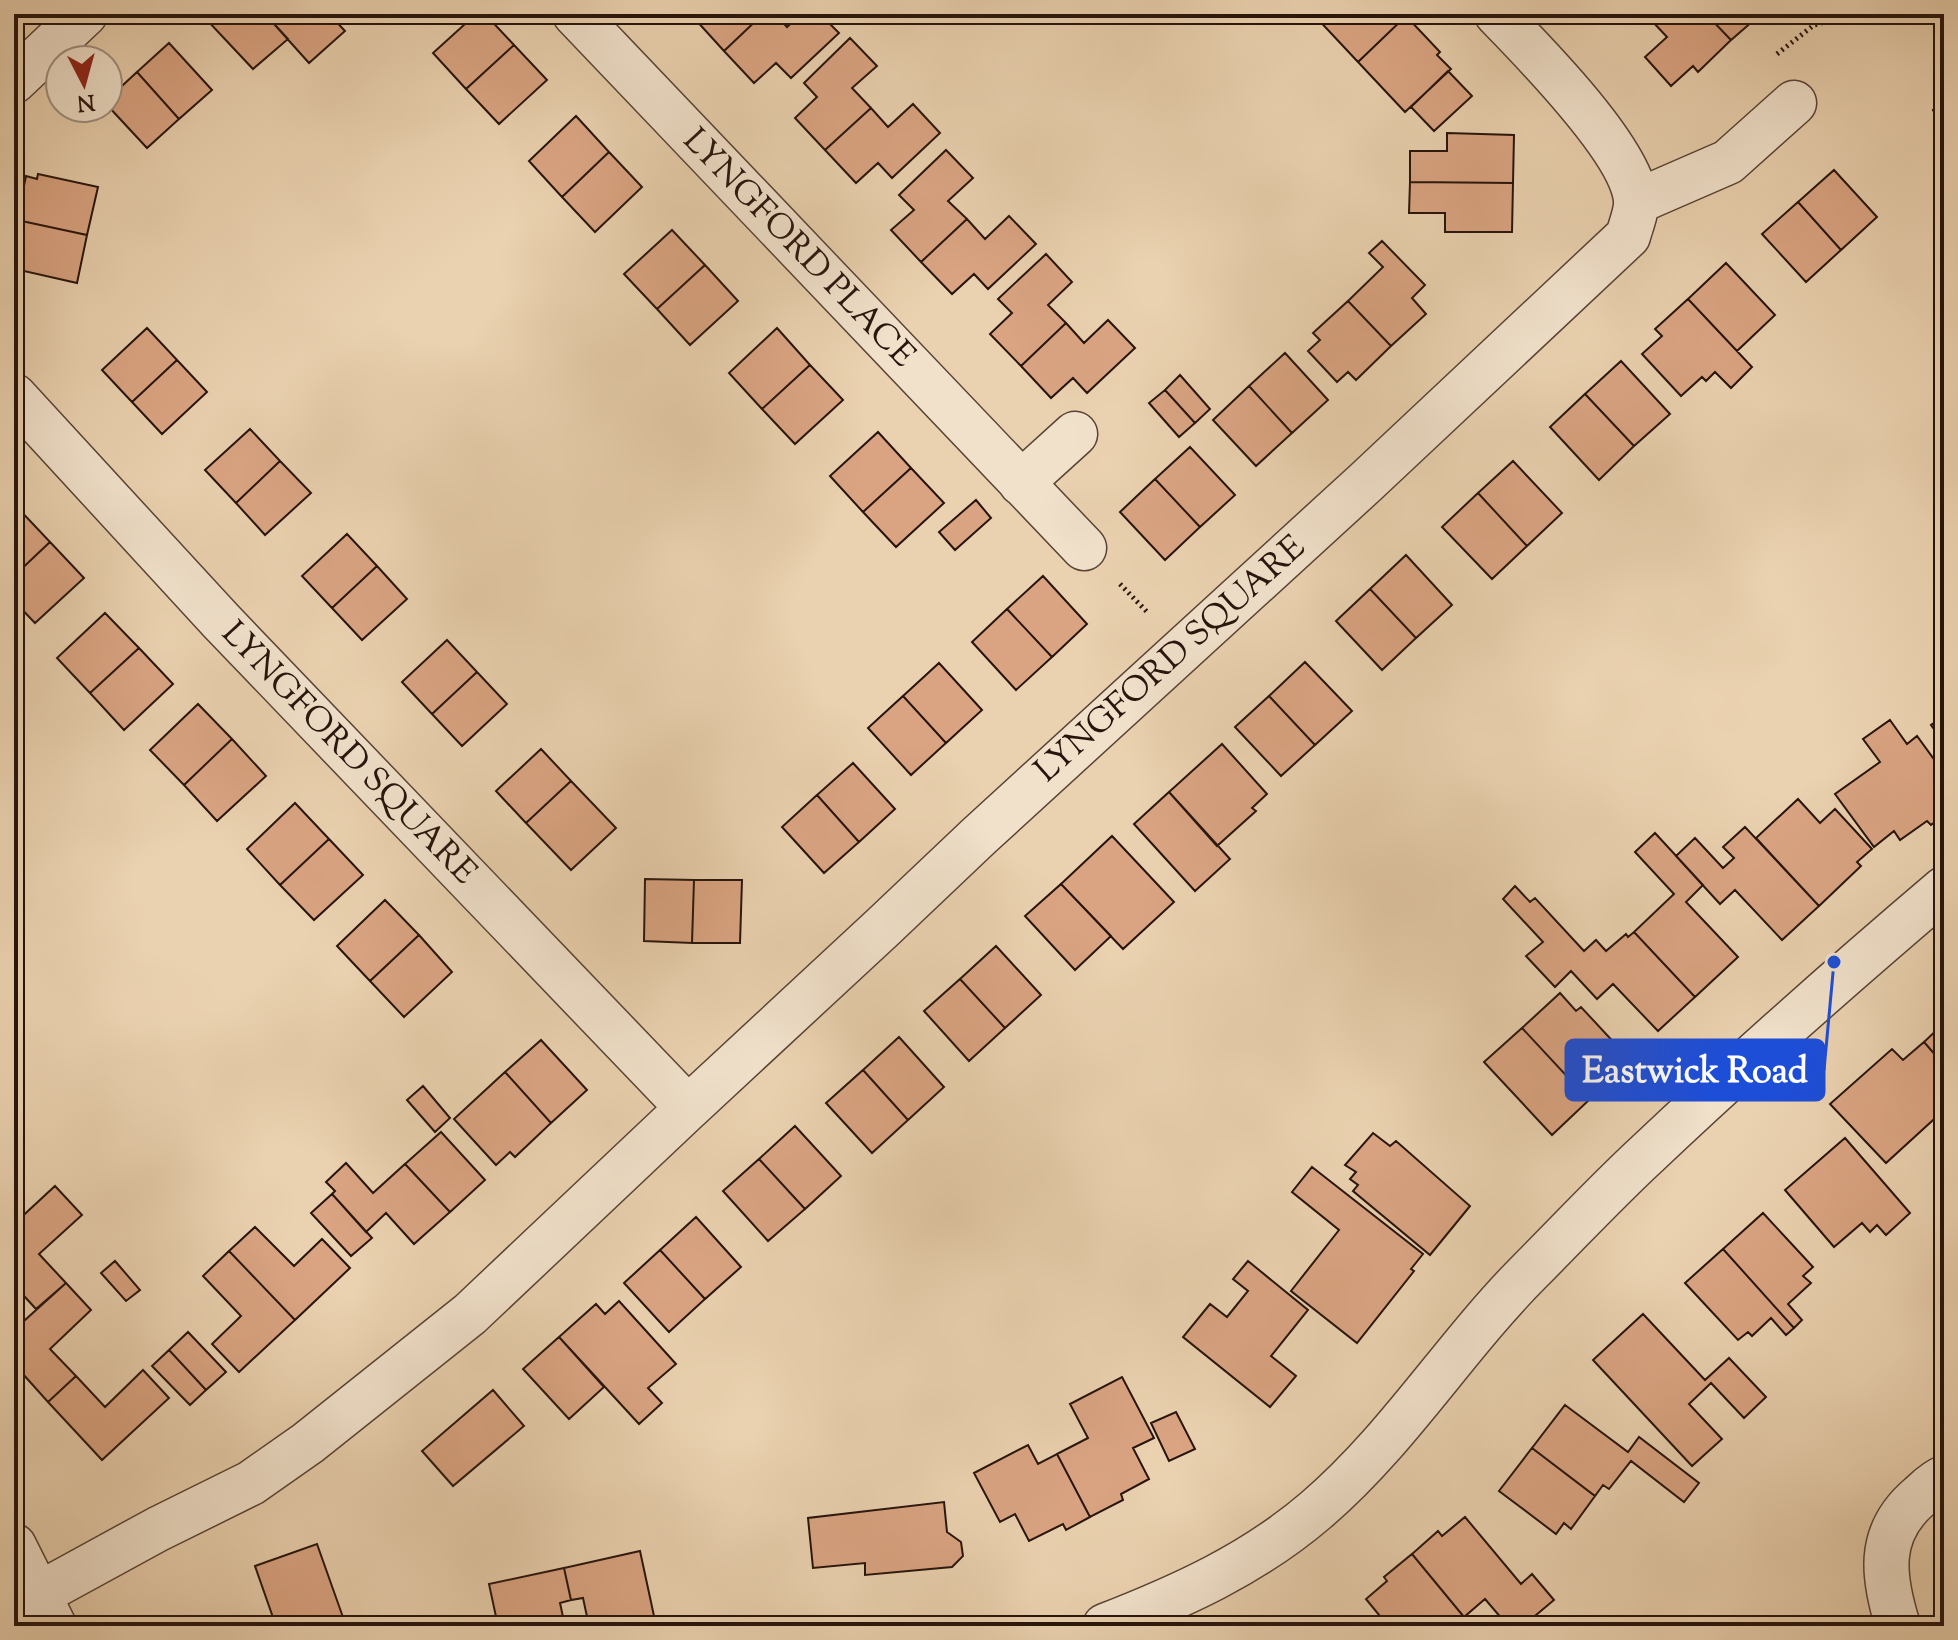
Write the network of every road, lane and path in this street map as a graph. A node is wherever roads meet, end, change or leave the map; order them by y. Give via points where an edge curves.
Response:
1 (85, 14) edge
2 (575, 14) edge
3 (1497, 14) edge
4 (1880, 14) edge
5 (14, 81) edge
6 (1789, 109) joint
7 (1636, 202) junction
8 (14, 396) edge
9 (1075, 434) dead end
10 (1021, 483) junction
11 (1084, 548) joint
12 (1180, 652) junction
13 (1944, 889) edge
14 (688, 1108) junction
15 (1944, 1478) edge
16 (14, 1546) edge
17 (46, 1610) edge
18 (1105, 1626) edge
19 (1898, 1626) edge

1 - 5 street
2 - 10 street, LYNGFORD PLACE
3 - 7 street via 1602,131 1627,169
4 - 6 path via 1814,25 1772,58 1763,69
6 - 7 street via 1728,162
7 - 12 street, LYNGFORD SQUARE via 1628,236
8 - 14 street, LYNGFORD SQUARE via 398,808
9 - 10 street
10 - 11 street, LYNGFORD PLACE
11 - 12 path
12 - 14 street, LYNGFORD SQUARE
13 - 18 street via 1644,1156 1496,1305 1371,1456 1317,1509 1207,1584
14 - 17 street, LYNGFORD SQUARE via 470,1314 308,1443 251,1483 158,1529
15 - 19 street via 1905,1508 1887,1544 1887,1588
16 - 17 street

